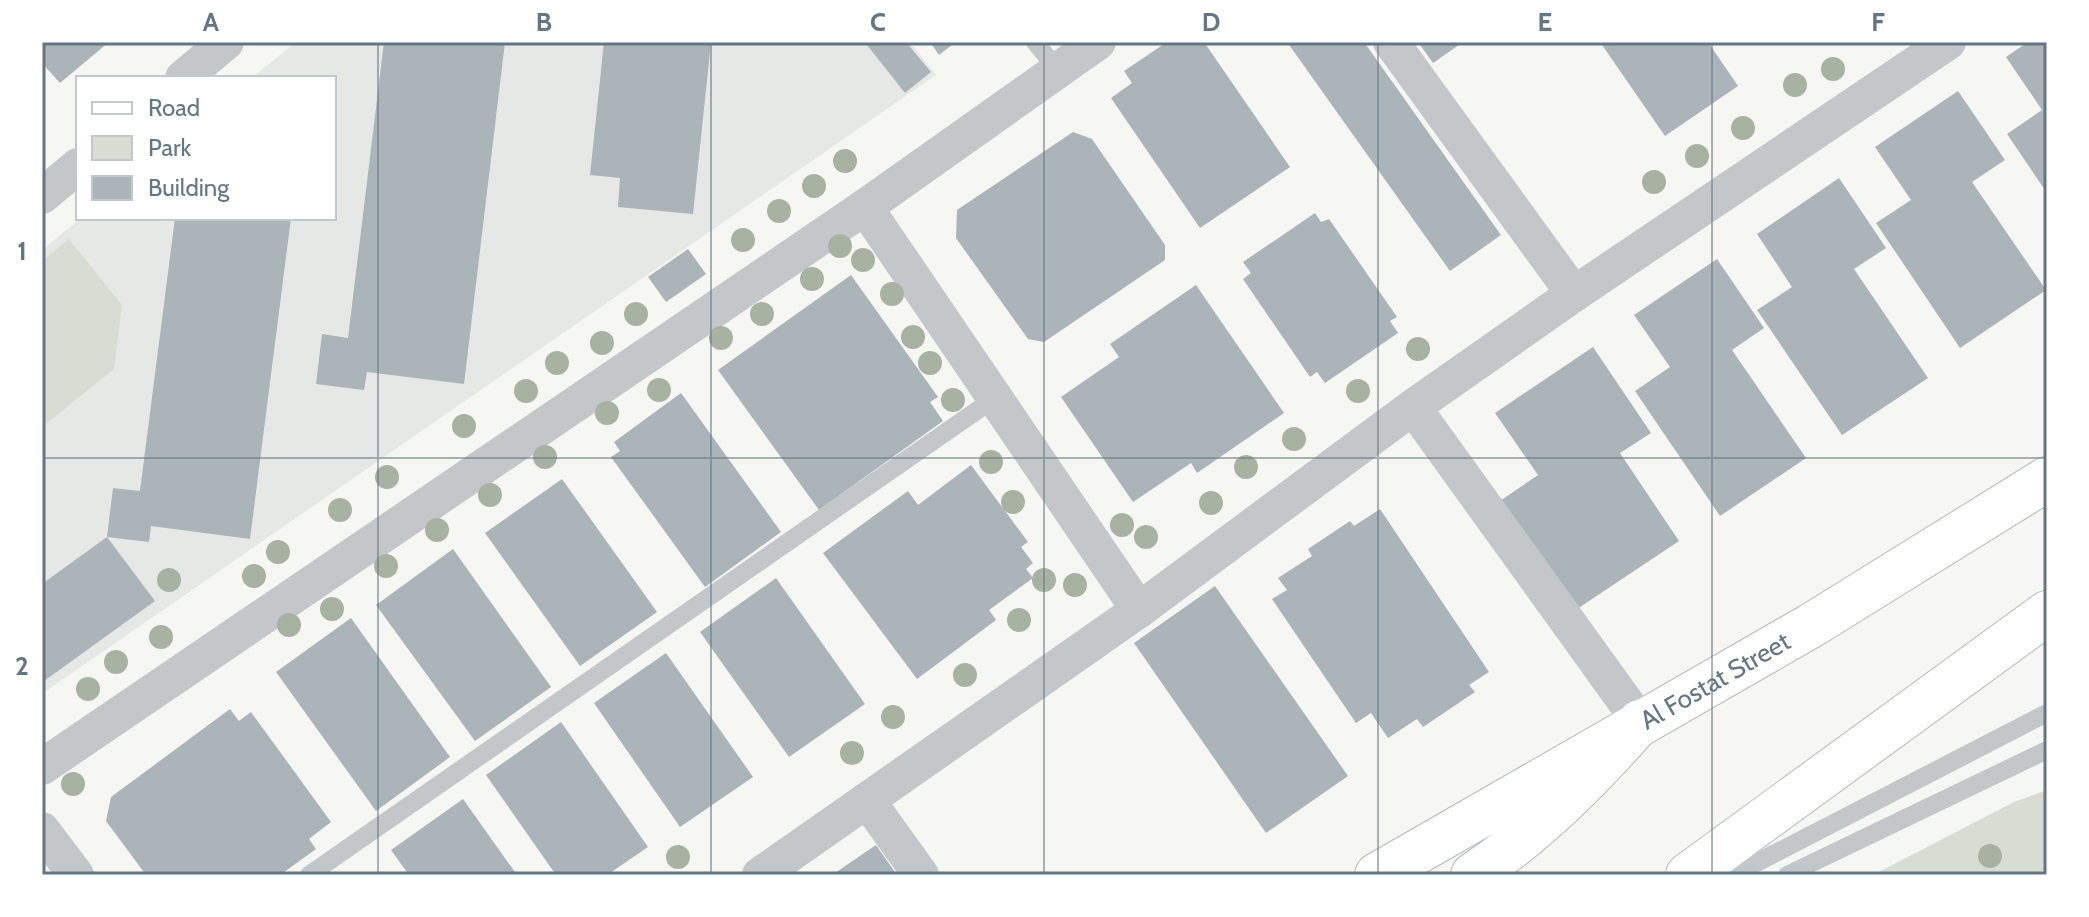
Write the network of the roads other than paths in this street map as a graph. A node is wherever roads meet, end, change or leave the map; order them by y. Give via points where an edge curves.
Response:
1 (226, 42) edge
2 (1035, 42) edge
3 (1098, 42) edge
4 (1391, 42) edge
5 (1948, 42) edge
6 (1058, 70) junction
7 (185, 76) edge
8 (76, 168) edge
9 (42, 196) edge
10 (865, 207) junction
11 (1574, 294) junction
12 (995, 398) junction
13 (1413, 407) junction
14 (2047, 479) edge
15 (1139, 610) junction
16 (2047, 613) edge
17 (2047, 713) edge
18 (1640, 722) junction
19 (2047, 750) edge
20 (42, 767) edge
21 (867, 800) junction
22 (42, 830) edge
23 (61, 870) edge
24 (309, 875) edge
25 (760, 875) edge
26 (921, 875) edge
27 (1377, 875) edge
28 (1473, 875) edge
29 (1688, 875) edge
30 (1733, 875) edge
31 (1787, 875) edge

1 - 7 street
2 - 6 lane
3 - 6 street
4 - 11 street
5 - 11 street
6 - 10 street
8 - 9 street
10 - 12 street
10 - 20 street
11 - 13 street
12 - 15 street
12 - 24 lane
13 - 15 street
13 - 18 street
14 - 18 main road, Al Fostat Street via 1812,625
15 - 21 street
16 - 29 main road
17 - 30 lane
18 - 27 main road, Al Fostat Street
18 - 28 main road via 1570,796
19 - 31 lane
21 - 25 street
21 - 26 street
22 - 23 street

